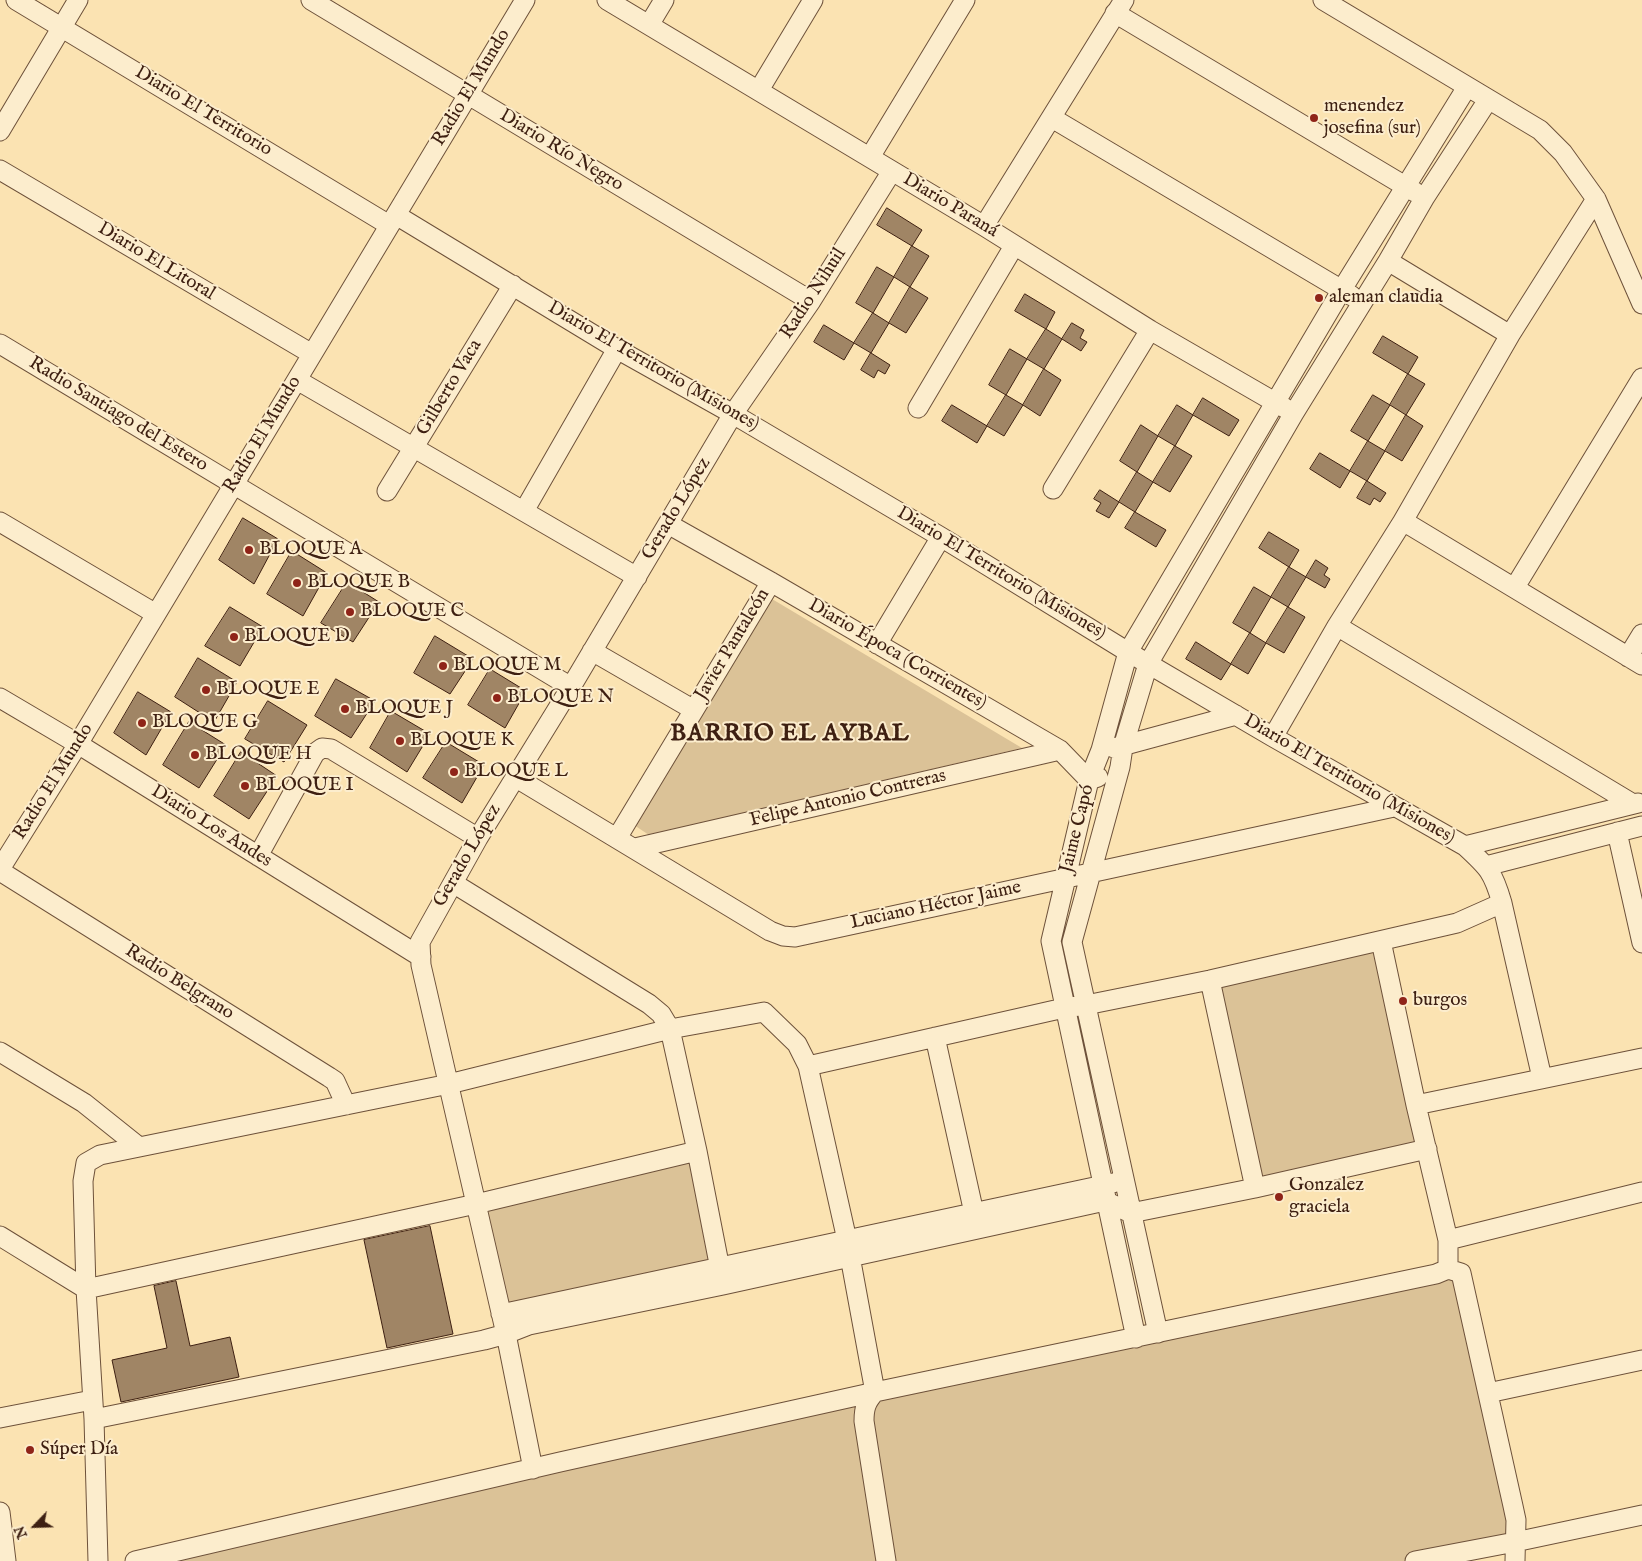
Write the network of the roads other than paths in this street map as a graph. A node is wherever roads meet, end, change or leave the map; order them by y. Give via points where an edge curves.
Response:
1 (16, 0) edge
2 (78, 0) edge
3 (311, 0) edge
4 (525, 0) edge
5 (607, 0) edge
6 (664, 0) edge
7 (813, 0) edge
8 (965, 0) edge
9 (1323, 0) edge
10 (1120, 7) edge
11 (649, 25) junction
12 (62, 27) junction
13 (1467, 87) junction
14 (759, 90) junction
15 (468, 96) junction
16 (1488, 100) junction
17 (1052, 118) junction
18 (0, 132) edge
19 (870, 157) junction
20 (0, 170) edge
21 (892, 171) junction
22 (1404, 187) junction
23 (1425, 197) junction
24 (1596, 199) junction
25 (393, 220) junction
26 (984, 226) junction
27 (1014, 246) junction
28 (1388, 260) junction
29 (513, 285) junction
30 (1341, 291) junction
31 (811, 301) junction
32 (1362, 302) junction
33 (1642, 304) edge
34 (1150, 330) junction
35 (1510, 335) junction
36 (0, 344) edge
37 (617, 349) junction
38 (312, 354) junction
39 (1642, 378) edge
40 (297, 380) junction
41 (1276, 402) junction
42 (918, 408) dead end
43 (1294, 413) junction
44 (733, 414) junction
45 (414, 447) junction
46 (234, 485) junction
47 (1052, 489) dead end
48 (387, 491) dead end
49 (524, 511) junction
50 (1402, 521) junction
51 (0, 522) edge
52 (668, 524) junction
53 (941, 537) junction
54 (637, 577) junction
55 (771, 582) junction
56 (1515, 587) junction
57 (156, 614) junction
58 (1337, 626) junction
59 (1642, 634) edge
60 (877, 644) junction
61 (592, 651) junction
62 (1128, 652) junction
63 (1635, 661) edge
64 (1148, 664) junction
65 (571, 688) junction
66 (0, 698) edge
67 (694, 710) junction
68 (1236, 715) junction
69 (1272, 737) junction
70 (78, 744) junction
71 (1123, 747) junction
72 (1060, 750) junction
73 (1100, 750) junction
74 (1120, 767) junction
75 (514, 777) junction
76 (1089, 780) junction
77 (1638, 803) edge
78 (1394, 807) junction
79 (1642, 826) edge
80 (1617, 832) junction
81 (478, 838) junction
82 (618, 838) junction
83 (1465, 846) junction
84 (635, 848) junction
85 (258, 856) junction
86 (1486, 866) junction
87 (0, 870) edge
88 (1091, 873) junction
89 (1066, 878) junction
90 (453, 883) junction
91 (1502, 903) junction
92 (1381, 940) junction
93 (1642, 943) edge
94 (421, 957) junction
95 (1210, 980) junction
96 (1086, 1005) junction
97 (1064, 1008) junction
98 (670, 1029) junction
99 (935, 1037) junction
100 (0, 1052) edge
101 (1642, 1058) edge
102 (808, 1066) junction
103 (1542, 1078) junction
104 (449, 1084) junction
105 (346, 1105) junction
106 (1416, 1105) junction
107 (139, 1147) junction
108 (1427, 1149) junction
109 (696, 1151) junction
110 (1124, 1181) junction
111 (1255, 1188) junction
112 (1642, 1192) edge
113 (1104, 1193) junction
114 (476, 1204) junction
115 (974, 1213) junction
116 (1131, 1213) junction
117 (0, 1236) edge
118 (1448, 1240) junction
119 (848, 1249) junction
120 (1448, 1269) junction
121 (721, 1276) junction
122 (86, 1290) junction
123 (501, 1314) junction
124 (1158, 1333) junction
125 (506, 1334) junction
126 (1136, 1338) junction
127 (1642, 1360) edge
128 (875, 1392) junction
129 (1488, 1393) junction
130 (92, 1400) junction
131 (0, 1418) edge
132 (94, 1419) junction
133 (533, 1469) junction
134 (0, 1512) edge
135 (1642, 1515) edge
136 (1515, 1552) edge
137 (6, 1561) edge
138 (98, 1561) edge
139 (135, 1561) edge
140 (886, 1561) edge
141 (1416, 1561) edge

1 - 12 street, Diario El Territorio
2 - 12 street
3 - 15 street, Diario Río Negro
4 - 15 street, Radio El Mundo
5 - 11 street, Diario Paraná
6 - 11 street
7 - 14 street
8 - 19 street
9 - 13 street
10 - 17 street
10 - 22 street
11 - 14 street, Diario Paraná
12 - 18 street
12 - 25 street, Diario El Territorio
13 - 16 street
13 - 22 street, Jaime Capó
14 - 19 street, Diario Paraná
15 - 25 street, Radio El Mundo
15 - 31 street, Diario Río Negro
16 - 23 street, Jaime Capó
16 - 24 street via 1540,130 1563,153
17 - 26 street
17 - 30 street
19 - 21 street, Diario Paraná
20 - 38 street, Diario El Litoral
21 - 26 street, Diario Paraná
21 - 31 street, Radio Nihuil
22 - 23 street
22 - 30 street, Jaime Capó
23 - 28 street, Jaime Capó
24 - 33 street
24 - 35 street
25 - 29 street, Diario El Territorio
25 - 38 street, Radio El Mundo
26 - 27 street, Diario Paraná
27 - 34 street, Diario Paraná
27 - 42 street
28 - 32 street, Jaime Capó
28 - 35 street
29 - 37 street, Diario El Territorio (Misiones)
29 - 45 street, Gilberto Vaca
30 - 32 street
30 - 41 street, Jaime Capó
31 - 44 street, Radio Nihuil
32 - 43 street, Jaime Capó
34 - 41 street, Diario Paraná
34 - 47 street
35 - 50 street
36 - 46 street, Radio Santiago del Estero
37 - 44 street, Diario El Territorio (Misiones)
37 - 49 street
38 - 40 street, Radio El Mundo
39 - 56 street
40 - 45 street
40 - 46 street, Radio El Mundo
41 - 43 street, Diario Paraná
41 - 62 street, Jaime Capó
43 - 64 street, Jaime Capó
44 - 52 street, Gerado López
44 - 53 street, Diario El Territorio (Misiones)
45 - 48 street, Gilberto Vaca
45 - 49 street
46 - 57 street, Radio El Mundo
46 - 65 street, Radio Santiago del Estero
49 - 54 street
50 - 56 street
50 - 58 street
51 - 57 street
52 - 54 street, Gerado López
52 - 55 street, Diario Época (Corrientes)
53 - 60 street
53 - 62 street, Diario El Territorio (Misiones)
54 - 61 street, Gerado López
55 - 60 street, Diario Época (Corrientes)
55 - 67 street, Javier Pantaleón
56 - 63 street
57 - 70 street, Radio El Mundo
58 - 69 street
58 - 77 street
59 - 63 street
60 - 72 street, Diario Época (Corrientes)
61 - 65 street, Gerado López
61 - 67 street
62 - 64 street, Diario El Territorio (Misiones)
62 - 73 street, Jaime Capó
64 - 68 street, Diario El Territorio (Misiones)
64 - 71 street, Jaime Capó
65 - 75 street, Gerado López
66 - 70 street, Diario Los Andes
67 - 82 street, Javier Pantaleón
68 - 69 street, Diario El Territorio (Misiones)
68 - 71 street
69 - 78 street, Diario El Territorio (Misiones)
70 - 85 street, Diario Los Andes
70 - 87 street, Radio El Mundo
71 - 73 street
71 - 74 street, Jaime Capó
72 - 76 street, Diario Época (Corrientes)
72 - 84 street, Felipe Antonio Contreras
73 - 76 street, Jaime Capó
74 - 76 street
74 - 88 street, Jaime Capó
75 - 81 street, Gerado López
75 - 82 street, Luciano Héctor Jaime
76 - 89 street, Jaime Capó
77 - 83 street
78 - 83 street, Diario El Territorio (Misiones)
78 - 88 street, Luciano Héctor Jaime
79 - 80 street
80 - 86 street
80 - 93 street
81 - 85 street via 331,749 322,748 315,754
81 - 90 street, Gerado López
82 - 84 street, Luciano Héctor Jaime
83 - 86 street, Diario El Territorio (Misiones)
84 - 89 street, Luciano Héctor Jaime via 770,931 795,937
85 - 94 street, Diario Los Andes
86 - 91 street, Diario El Territorio (Misiones) via 1495,878
87 - 105 street, Radio Belgrano via 329,1077
88 - 89 street, Luciano Héctor Jaime
88 - 96 street, Jaime Capó via 1072,942
89 - 97 street, Jaime Capó via 1050,942
90 - 94 street, Gerado López via 420,942
90 - 98 street via 649,1004 661,1014
91 - 92 street via 1457,922
91 - 103 street, Diario El Territorio (Misiones)
92 - 95 street
92 - 106 street
94 - 104 street, Gerado López
95 - 96 street
95 - 111 street
96 - 97 street
96 - 110 street, Jaime Capó
97 - 99 street
97 - 113 street, Jaime Capó
98 - 102 street via 764,1012 797,1044
98 - 104 street
98 - 109 street
99 - 102 street
99 - 115 street
100 - 107 street via 84,1103
101 - 103 street
102 - 119 street
103 - 106 street
104 - 105 street
104 - 114 street, Gerado López
105 - 107 street
106 - 108 street
107 - 122 street via 100,1155 86,1163 83,1181
108 - 111 street
108 - 118 street
109 - 114 street
109 - 121 street
110 - 113 street
110 - 116 street, Jaime Capó
111 - 116 street
112 - 118 street
113 - 115 street
113 - 116 street
113 - 119 street
113 - 126 street, Jaime Capó
114 - 122 street
114 - 123 street, Gerado López
115 - 119 street
116 - 124 street, Jaime Capó
117 - 122 street
118 - 120 street
119 - 121 street
119 - 128 street
120 - 124 street
120 - 129 street via 1461,1273
121 - 123 street
121 - 125 street via 529,1325
122 - 130 street
123 - 125 street, Gerado López
124 - 126 street
125 - 132 street
125 - 133 street, Gerado López
126 - 128 street
127 - 129 street
128 - 133 street
128 - 140 street via 864,1408 864,1422
129 - 136 street via 1515,1513
130 - 131 street
130 - 132 street
132 - 138 street
133 - 139 street
134 - 137 street
135 - 136 street
136 - 141 street

